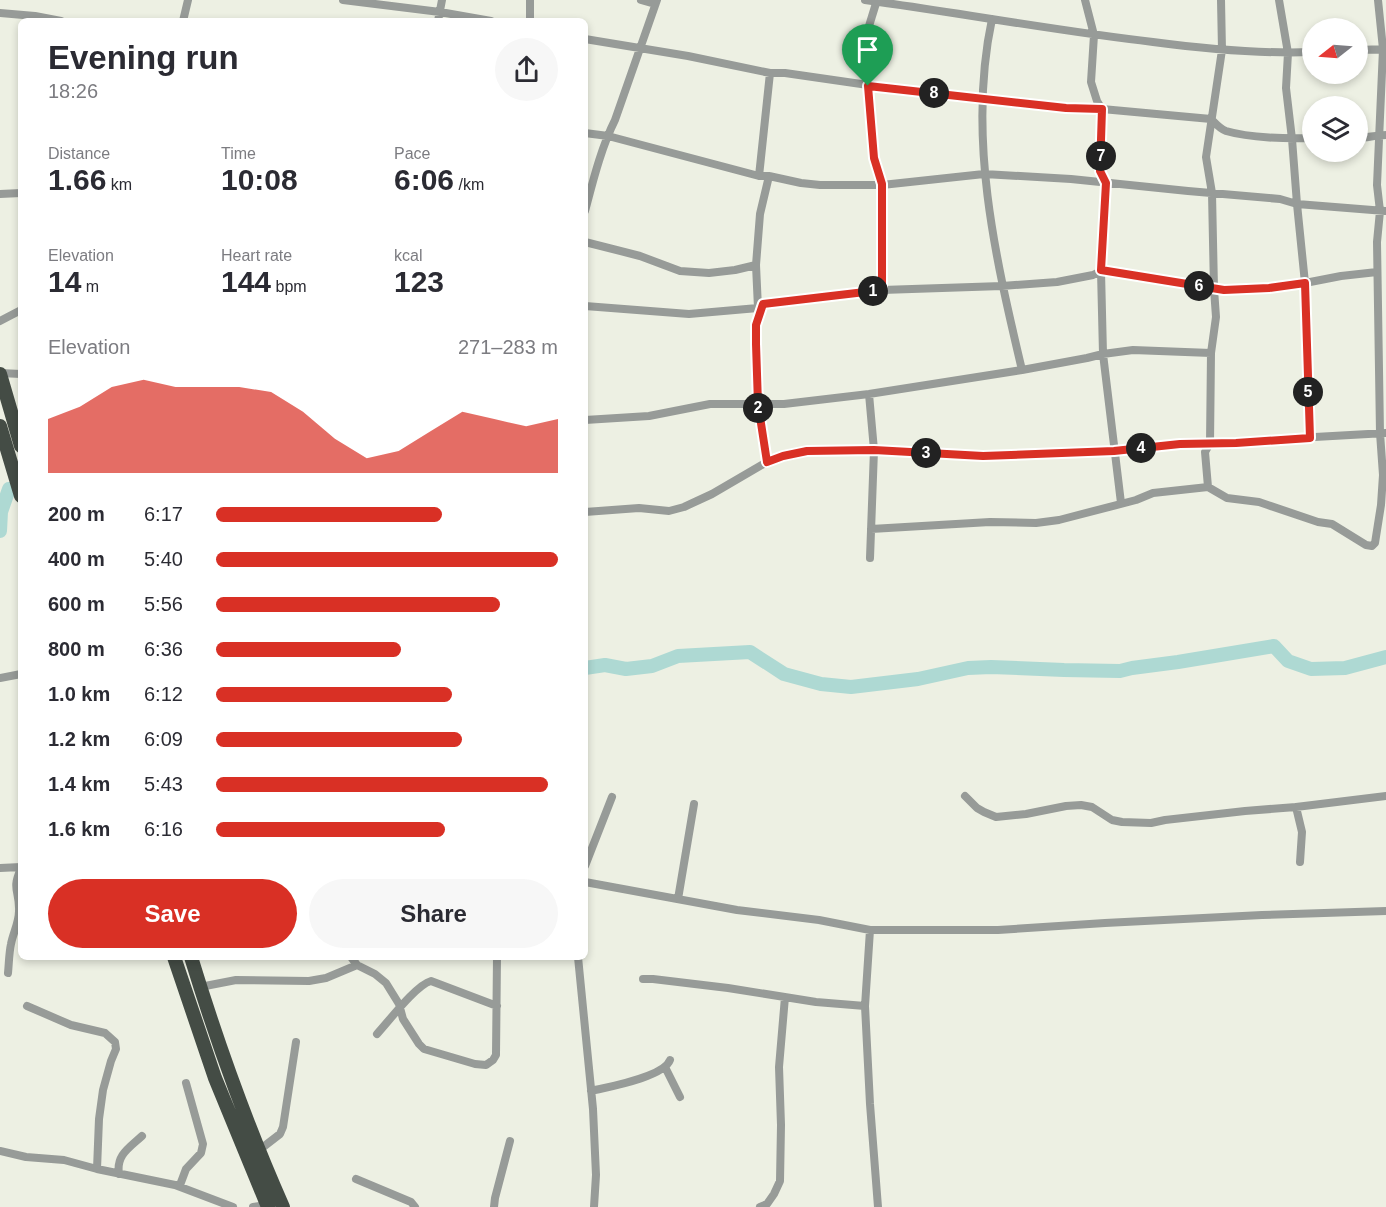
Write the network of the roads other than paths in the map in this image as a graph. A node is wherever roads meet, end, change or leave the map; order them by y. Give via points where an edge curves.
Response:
1 (188, 0) edge
2 (343, 0) edge
3 (442, 0) edge
4 (530, 0) edge
5 (641, 0) edge
6 (865, 0) edge
7 (1085, 0) edge
8 (1221, 0) edge
9 (1279, 0) edge
10 (876, 1) edge
11 (656, 2) edge
12 (1381, 6) edge
13 (0, 13) edge
14 (439, 17) edge
15 (45, 18) edge
16 (184, 18) edge
17 (530, 18) edge
18 (992, 19) junction
19 (1094, 35) junction
20 (588, 39) edge
21 (640, 48) junction
22 (1385, 49) edge
23 (1222, 50) junction
24 (1368, 50) edge
25 (1302, 52) edge
26 (1288, 53) junction
27 (770, 73) junction
28 (868, 86) junction
29 (982, 98) junction
30 (1102, 109) junction
31 (1211, 119) junction
32 (588, 133) edge
33 (1383, 135) edge
34 (608, 136) junction
35 (1302, 138) edge
36 (1368, 138) edge
37 (1292, 139) junction
38 (984, 174) junction
39 (759, 176) junction
40 (769, 176) junction
41 (1106, 183) junction
42 (882, 184) junction
43 (18, 193) edge
44 (1212, 193) junction
45 (0, 194) edge
46 (588, 199) edge
47 (1297, 204) junction
48 (1383, 211) edge
49 (588, 243) edge
50 (756, 264) junction
51 (1101, 270) junction
52 (1377, 272) junction
53 (1305, 283) junction
54 (1002, 286) junction
55 (1214, 289) junction
56 (882, 290) junction
57 (588, 306) edge
58 (761, 306) junction
59 (747, 309) junction
60 (1382, 309) edge
61 (18, 312) edge
62 (0, 321) edge
63 (756, 325) junction
64 (1211, 353) junction
65 (1104, 354) junction
66 (1022, 370) junction
67 (0, 374) edge
68 (18, 374) edge
69 (869, 394) junction
70 (758, 404) junction
71 (588, 420) edge
72 (0, 426) edge
73 (1383, 433) edge
74 (18, 437) edge
75 (1310, 438) junction
76 (1210, 443) junction
77 (874, 450) junction
78 (1114, 451) junction
79 (767, 462) junction
80 (18, 486) edge
81 (1208, 487) junction
82 (1121, 503) junction
83 (588, 512) edge
84 (871, 529) junction
85 (870, 558) dead end
86 (18, 675) edge
87 (0, 678) edge
88 (965, 796) dead end
89 (1386, 796) edge
90 (612, 797) dead end
91 (694, 804) dead end
92 (1296, 807) junction
93 (588, 858) edge
94 (1300, 862) dead end
95 (0, 868) edge
96 (18, 868) edge
97 (18, 875) edge
98 (588, 883) edge
99 (678, 899) junction
100 (18, 904) edge
101 (1386, 911) edge
102 (18, 916) edge
103 (870, 930) junction
104 (175, 960) edge
105 (191, 960) edge
106 (497, 960) edge
107 (578, 960) edge
108 (354, 961) edge
109 (8, 973) dead end
110 (643, 980) dead end
111 (200, 987) junction
112 (785, 997) junction
113 (27, 1006) dead end
114 (497, 1006) junction
115 (865, 1006) junction
116 (401, 1008) junction
117 (377, 1034) dead end
118 (296, 1042) dead end
119 (186, 1083) dead end
120 (591, 1091) junction
121 (680, 1097) dead end
122 (142, 1136) dead end
123 (510, 1141) dead end
124 (0, 1151) edge
125 (258, 1152) junction
126 (97, 1169) junction
127 (119, 1173) junction
128 (356, 1179) dead end
129 (176, 1185) junction
130 (263, 1206) edge
131 (234, 1207) edge
132 (283, 1207) edge
133 (415, 1207) edge
134 (494, 1207) edge
135 (594, 1207) edge
136 (760, 1207) edge
137 (878, 1207) edge

1 - 16 street
2 - 14 street
3 - 14 street
4 - 17 street
5 - 11 street
6 - 10 street
7 - 19 street
8 - 23 street
9 - 26 street
10 - 18 street
10 - 28 street via 869,26 865,70
11 - 21 street
12 - 22 street
13 - 15 street
18 - 19 street
18 - 29 street
19 - 23 street
19 - 30 street via 1091,82
20 - 21 street
21 - 27 street
21 - 34 street
22 - 24 street
22 - 33 street
23 - 26 street
23 - 31 street
25 - 26 street
26 - 37 street via 1286,88
27 - 28 street
27 - 39 street
28 - 29 street
28 - 42 street via 874,158
29 - 30 street
29 - 38 street
30 - 31 street
30 - 41 street via 1100,171
31 - 37 street via 1226,131
31 - 44 street via 1206,157
32 - 34 street
33 - 36 street
33 - 48 street via 1377,185
34 - 39 street
34 - 46 street
35 - 37 street
37 - 47 street
38 - 41 street
38 - 42 street
38 - 54 street
39 - 40 street
40 - 42 street via 820,185
40 - 50 street via 760,214
41 - 44 street
41 - 51 street
42 - 56 street
43 - 45 street
44 - 47 street
44 - 55 street
47 - 48 street
47 - 53 street
48 - 52 street
49 - 50 street via 680,271 709,273
50 - 58 street
51 - 54 street via 1058,282
51 - 55 street
51 - 65 street
52 - 53 street
52 - 60 street
53 - 55 street
53 - 75 street
54 - 56 street
54 - 66 street
55 - 64 street via 1216,317
56 - 58 street
57 - 59 street via 689,314
58 - 59 street
58 - 63 street
59 - 63 street
60 - 73 street
61 - 62 street
63 - 70 street
64 - 65 street via 1133,350
64 - 76 street
65 - 66 street
65 - 78 street
66 - 69 street
67 - 68 street
67 - 74 highway
69 - 70 street
69 - 77 street
70 - 71 street via 710,404 649,416
70 - 79 street
72 - 80 highway
73 - 75 street
73 - 81 street via 1382,495 1376,543 1372,546 1332,524 1259,502 1227,498
75 - 76 street
76 - 78 street
76 - 81 street via 1204,452
77 - 78 street via 983,456
77 - 79 street via 807,451
77 - 84 street
78 - 82 street
79 - 83 street via 684,507 669,511 639,508
81 - 82 street via 1153,494
82 - 84 street via 1036,523
84 - 85 street
86 - 87 street
88 - 92 street via 977,808 996,817 1081,805 1112,820 1134,823
89 - 92 street
90 - 93 street
91 - 99 street
92 - 94 street via 1302,832
95 - 96 street
97 - 100 street
98 - 99 street
99 - 103 street
101 - 103 street via 998,930
102 - 109 street
103 - 115 street
104 - 130 highway
105 - 111 highway
106 - 114 street
107 - 120 street
108 - 111 street via 326,978 309,981 236,980
108 - 116 street via 386,984
110 - 112 street
111 - 125 highway
112 - 115 street
112 - 136 street via 779,1067 780,1181 767,1204
113 - 126 street via 71,1025 105,1033 115,1042 103,1090
114 - 116 street via 430,981
114 - 116 street via 496,1055 482,1065 424,1049 403,1019
115 - 137 street
116 - 117 street
118 - 125 street via 283,1126 280,1134
119 - 129 street via 203,1144 180,1185
120 - 121 street via 629,1082 667,1063
120 - 135 street
122 - 127 street via 123,1153 117,1165
123 - 134 street
124 - 126 street
125 - 132 highway
126 - 127 street
127 - 129 street
128 - 133 street
129 - 131 street

